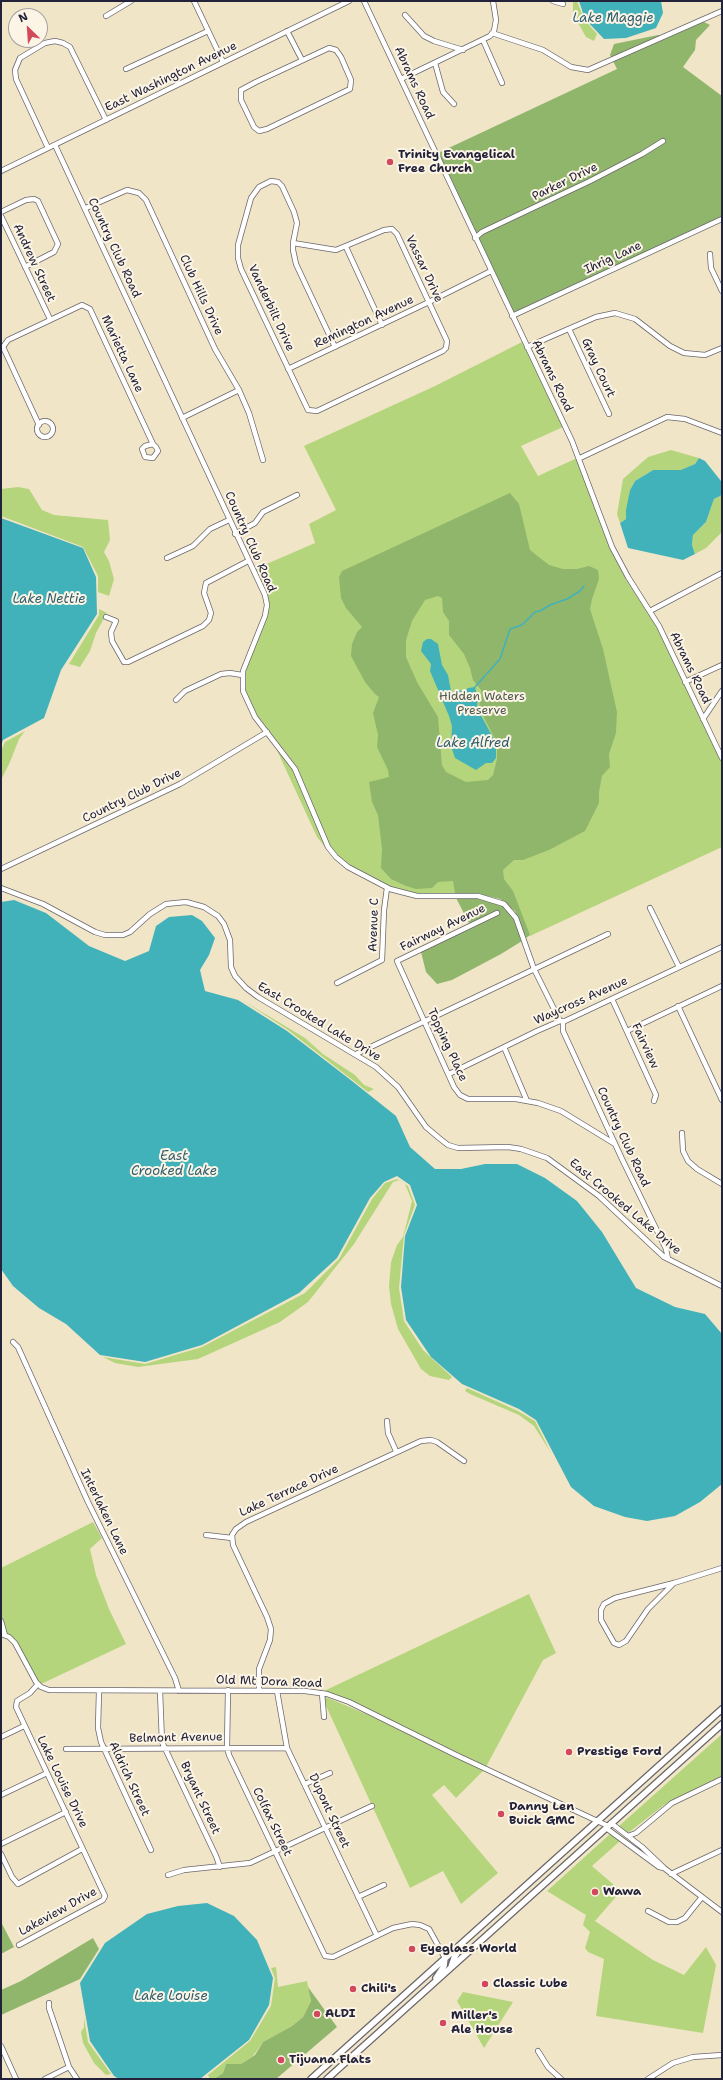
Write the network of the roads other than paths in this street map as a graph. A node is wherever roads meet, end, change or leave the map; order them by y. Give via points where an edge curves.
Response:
1 (132, 1) edge
2 (194, 1) edge
3 (349, 1) edge
4 (364, 1) edge
5 (493, 1) edge
6 (553, 1) edge
7 (563, 4) dead end
8 (722, 11) edge
9 (405, 15) dead end
10 (106, 16) dead end
11 (208, 31) junction
12 (287, 31) junction
13 (492, 33) junction
14 (483, 40) junction
15 (463, 50) junction
16 (302, 60) junction
17 (223, 62) junction
18 (435, 63) junction
19 (126, 69) dead end
20 (401, 79) junction
21 (502, 82) dead end
22 (454, 104) dead end
23 (106, 120) junction
24 (663, 141) dead end
25 (55, 145) junction
26 (48, 148) junction
27 (1, 171) edge
28 (86, 208) junction
29 (1, 212) edge
30 (1, 216) edge
31 (722, 219) edge
32 (475, 238) junction
33 (293, 243) junction
34 (346, 247) junction
35 (710, 254) dead end
36 (25, 267) junction
37 (491, 271) junction
38 (722, 291) edge
39 (429, 302) junction
40 (512, 316) junction
41 (50, 319) junction
42 (382, 325) junction
43 (569, 329) junction
44 (335, 347) junction
45 (527, 347) junction
46 (446, 348) joint
47 (722, 348) edge
48 (288, 369) junction
49 (239, 390) junction
50 (609, 414) dead end
51 (182, 418) junction
52 (39, 424) dead end
53 (722, 433) edge
54 (153, 444) dead end
55 (580, 458) junction
56 (263, 460) dead end
57 (297, 496) dead end
58 (229, 520) junction
59 (235, 534) junction
60 (167, 558) dead end
61 (248, 561) junction
62 (722, 573) edge
63 (650, 611) junction
64 (106, 617) dead end
65 (722, 665) edge
66 (242, 675) junction
67 (685, 682) junction
68 (722, 691) edge
69 (176, 700) dead end
70 (703, 719) junction
71 (266, 732) junction
72 (722, 758) edge
73 (1, 869) edge
74 (1, 888) edge
75 (386, 888) junction
76 (650, 908) dead end
77 (497, 913) dead end
78 (608, 934) dead end
79 (722, 947) edge
80 (397, 961) joint
81 (679, 967) junction
82 (534, 969) junction
83 (336, 983) dead end
84 (722, 986) edge
85 (612, 999) junction
86 (678, 1006) junction
87 (425, 1021) junction
88 (561, 1021) junction
89 (627, 1031) junction
90 (504, 1047) junction
91 (356, 1054) junction
92 (449, 1074) junction
93 (722, 1100) edge
94 (527, 1101) junction
95 (654, 1101) dead end
96 (682, 1134) dead end
97 (615, 1144) junction
98 (722, 1184) edge
99 (668, 1259) junction
100 (722, 1286) edge
101 (13, 1342) dead end
102 (387, 1421) dead end
103 (396, 1452) junction
104 (464, 1461) dead end
105 (206, 1535) dead end
106 (232, 1538) junction
107 (722, 1568) edge
108 (674, 1584) junction
109 (1, 1621) edge
110 (3, 1635) edge
111 (38, 1684) junction
112 (179, 1690) junction
113 (228, 1690) junction
114 (99, 1691) junction
115 (160, 1691) junction
116 (259, 1691) junction
117 (277, 1691) junction
118 (322, 1692) junction
119 (722, 1709) edge
120 (324, 1717) dead end
121 (722, 1724) edge
122 (24, 1726) junction
123 (1, 1737) edge
124 (227, 1747) junction
125 (103, 1748) junction
126 (165, 1748) junction
127 (287, 1748) junction
128 (66, 1749) dead end
129 (47, 1773) junction
130 (330, 1773) dead end
131 (722, 1779) edge
132 (305, 1784) junction
133 (1, 1795) edge
134 (372, 1806) dead end
135 (66, 1812) junction
136 (597, 1821) junction
137 (608, 1826) junction
138 (326, 1828) junction
139 (628, 1836) junction
140 (1, 1844) edge
141 (82, 1849) junction
142 (644, 1849) junction
143 (150, 1850) dead end
144 (722, 1850) edge
145 (275, 1851) junction
146 (640, 1853) junction
147 (1, 1854) edge
148 (220, 1867) junction
149 (664, 1868) junction
150 (168, 1874) dead end
151 (671, 1874) junction
152 (384, 1885) dead end
153 (106, 1896) joint
154 (358, 1897) junction
155 (702, 1897) junction
156 (648, 1911) dead end
157 (722, 1912) edge
158 (377, 1936) junction
159 (465, 1940) junction
160 (19, 1945) dead end
161 (445, 1958) junction
162 (451, 1967) junction
163 (431, 1985) junction
164 (49, 2002) dead end
165 (1, 2046) edge
166 (538, 2051) dead end
167 (722, 2055) edge
168 (69, 2067) junction
169 (16, 2079) edge
170 (45, 2079) edge
171 (77, 2079) edge
172 (311, 2079) edge
173 (327, 2079) edge
174 (561, 2079) edge
175 (648, 2079) edge

1 - 10 street
2 - 11 street
3 - 12 street, East Washington Avenue
4 - 20 street, Abrams Road
5 - 13 street via 496,20
6 - 7 street
8 - 13 street via 588,70 571,67 543,50
9 - 15 street via 424,36
11 - 17 street
11 - 19 street
12 - 16 street
12 - 17 street, East Washington Avenue
13 - 14 street
14 - 15 street
14 - 21 street
15 - 18 street
16 - 16 street via 326,49 336,50 351,80 351,86 347,91 268,129 256,130 241,100 241,90
17 - 23 street, East Washington Avenue
18 - 20 street
18 - 22 street via 443,92
20 - 32 street, Abrams Road
23 - 25 street, East Washington Avenue
23 - 26 street via 70,47 55,41 45,44 20,58 15,70 16,80
24 - 32 street, Parker Drive via 642,154 482,232
25 - 26 street, East Washington Avenue
25 - 28 street, Country Club Road
26 - 27 street, East Washington Avenue
28 - 49 street, Club Hills Drive via 123,191 136,191 142,196 215,349
28 - 51 street, Country Club Road
29 - 36 street via 26,200 38,201 58,244 54,252
30 - 36 street, Andrew Street
31 - 40 street, Ihrig Lane
32 - 37 street, Abrams Road
33 - 34 street, Vassar Drive via 332,250
33 - 44 street, Vanderbilt Drive via 296,264
33 - 48 street, Vanderbilt Drive via 296,218 282,186 274,181 259,187 251,198 238,245 238,258
34 - 39 street, Vassar Drive via 392,229 397,234
34 - 42 street
35 - 38 street via 711,268
36 - 41 street, Andrew Street
37 - 39 street, Remington Avenue
37 - 40 street, Abrams Road
39 - 42 street, Remington Avenue
39 - 46 street, Vassar Drive via 446,338
40 - 45 street, Abrams Road
41 - 52 street, Marietta Lane via 8,340 3,347
41 - 54 street, Marietta Lane via 77,306 82,305 90,309
42 - 44 street, Remington Avenue
43 - 45 street
43 - 47 street via 603,314 622,314 635,319 670,346 684,353 700,356
43 - 50 street, Gray Court
44 - 48 street, Remington Avenue
45 - 55 street, Abrams Road
46 - 48 street, Vanderbilt Drive via 314,412 306,408
49 - 51 street
49 - 56 street, Club Hills Drive
51 - 58 street, Country Club Road
53 - 55 street via 685,418 667,417
55 - 63 street, Abrams Road via 612,547
57 - 59 street via 263,512 254,524
58 - 59 street, Country Club Road
58 - 60 street via 210,530 193,546
59 - 61 street, Country Club Road
61 - 64 street via 206,583 204,593 211,613 203,626 128,662 124,662 112,641 116,620
61 - 66 street, Country Club Road via 265,596 266,605 265,616
62 - 63 street
63 - 67 street, Abrams Road
65 - 67 street
66 - 69 street via 221,674 185,691
66 - 71 street, Country Club Road via 244,696
67 - 70 street, Abrams Road
68 - 70 street
70 - 72 street, Abrams Road
71 - 73 street, Country Club Drive via 180,784
71 - 75 street, Country Club Road via 295,769 328,847 348,866
74 - 91 street, East Crooked Lake Drive via 43,904 95,932 106,935 123,935 130,932 166,904 186,902 204,907 218,916 224,924 230,940 231,967 246,988 258,998
75 - 82 street, Country Club Road via 417,896 478,896 500,901 516,918
75 - 83 street, Avenue C via 382,960
76 - 81 street
77 - 80 street, Fairway Avenue
78 - 82 street
79 - 81 street, Waycross Avenue
80 - 87 street, Topping Place
81 - 85 street, Waycross Avenue
82 - 87 street
82 - 88 street, Country Club Road
84 - 86 street
85 - 88 street, Waycross Avenue
85 - 89 street, Fairview
86 - 89 street
86 - 93 street
87 - 91 street
87 - 92 street, Topping Place
88 - 90 street, Waycross Avenue
88 - 97 street, Country Club Road
89 - 95 street, Fairview via 656,1094
90 - 92 street, Waycross Avenue
90 - 94 street
91 - 99 street, East Crooked Lake Drive via 388,1077 426,1126 448,1145 458,1148 508,1147 547,1158 599,1196
92 - 94 street, Topping Place via 457,1091 463,1097
94 - 97 street, Topping Place via 566,1114
96 - 98 street via 683,1151 688,1161
97 - 99 street, Country Club Road via 666,1249
99 - 100 street, East Crooked Lake Drive
101 - 112 street, Interlaken Lane via 18,1347 88,1502
102 - 103 street via 388,1433
103 - 104 street, Lake Terrace Drive via 421,1441 431,1440
103 - 106 street, Lake Terrace Drive via 246,1522 236,1529
105 - 106 street
106 - 116 street via 237,1556 271,1629 270,1640 259,1669
107 - 108 street
108 - 108 street via 615,1598 604,1604 601,1620 614,1643 619,1645 626,1641 648,1609
109 - 110 street
110 - 111 street via 16,1643
111 - 114 street, Old Mt Dora Road via 59,1691
111 - 122 street, Lake Louise Drive via 16,1702
112 - 113 street, Old Mt Dora Road
112 - 115 street, Old Mt Dora Road
113 - 116 street, Old Mt Dora Road
113 - 124 street, Colfax Street
114 - 115 street, Old Mt Dora Road
114 - 125 street, Aldrich Street via 98,1728
115 - 126 street, Bryant Street via 162,1742
116 - 117 street, Old Mt Dora Road
117 - 118 street, Old Mt Dora Road
117 - 127 street, Dupont Street
118 - 120 street
118 - 136 street, Old Mt Dora Road via 349,1702
119 - 136 main road
121 - 137 main road
122 - 123 street
122 - 129 street, Lake Louise Drive
124 - 126 street, Belmont Avenue
124 - 127 street, Belmont Avenue
124 - 145 street, Colfax Street via 231,1761
125 - 126 street, Belmont Avenue
125 - 128 street, Belmont Avenue
125 - 143 street, Aldrich Street
126 - 148 street, Bryant Street
127 - 132 street, Dupont Street
129 - 133 street
129 - 135 street, Lake Louise Drive
130 - 132 street
131 - 139 street via 664,1808 636,1833
132 - 138 street, Dupont Street
134 - 138 street
135 - 140 street
135 - 141 street, Lake Louise Drive
136 - 137 street, Old Mt Dora Road
136 - 159 main road
137 - 139 street
137 - 146 street
137 - 162 main road
138 - 145 street
138 - 154 street, Dupont Street
139 - 142 street
141 - 147 street via 18,1884
141 - 153 street, Lake Louise Drive
142 - 146 street
142 - 149 street
144 - 151 street
145 - 148 street via 250,1863
145 - 158 street, Colfax Street via 326,1956 333,1957
146 - 149 street
148 - 150 street
149 - 151 street
151 - 155 street
152 - 154 street
153 - 160 street, Lakeview Drive via 103,1900
154 - 158 street, Dupont Street
155 - 156 street via 685,1918 677,1922 669,1922
155 - 157 street
158 - 161 street via 402,1925 420,1925 432,1934
159 - 161 main road
159 - 162 main road
161 - 163 main road via 444,1966
161 - 172 main road
162 - 163 main road
163 - 173 main road
164 - 168 street
165 - 169 street
166 - 174 street via 548,2067
167 - 175 street via 693,2057 673,2062
168 - 170 street
168 - 171 street

